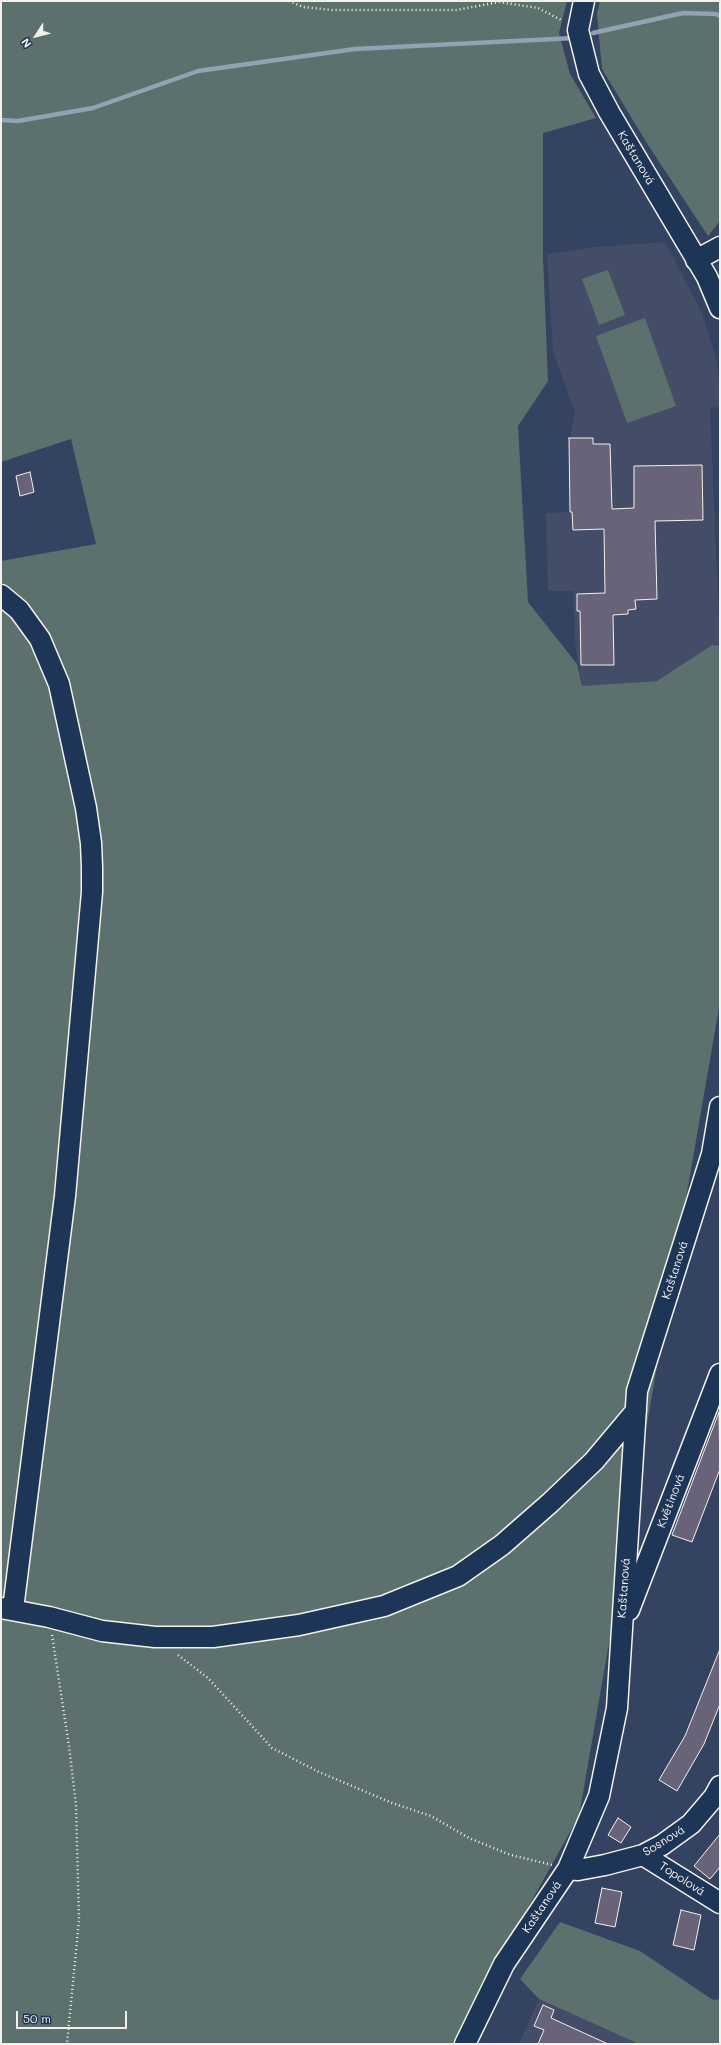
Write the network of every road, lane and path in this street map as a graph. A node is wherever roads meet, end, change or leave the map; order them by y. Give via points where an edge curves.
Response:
1 (289, 1) edge
2 (584, 1) edge
3 (500, 2) edge
4 (578, 30) junction
5 (720, 247) edge
6 (696, 260) junction
7 (720, 308) edge
8 (1, 595) edge
9 (720, 1107) edge
10 (720, 1374) edge
11 (636, 1411) junction
12 (7, 1609) edge
13 (49, 1617) junction
14 (622, 1628) junction
15 (155, 1637) junction
16 (720, 1786) edge
17 (643, 1855) junction
18 (568, 1869) junction
19 (720, 1903) edge
20 (67, 2044) edge
21 (465, 2044) edge

1 - 3 path via 303,7 332,10 457,10
2 - 4 street, Kaštanová
3 - 4 path via 538,8
4 - 6 street, Kaštanová via 589,74
5 - 6 street
6 - 7 street, Kaštanová
8 - 12 street via 19,610 40,639 59,684 86,808 92,867 92,892 65,1196
9 - 11 street, Kaštanová via 712,1154 637,1390
10 - 14 street, Květinová
11 - 14 street, Kaštanová
11 - 15 street via 594,1460 550,1504 502,1545 458,1576 384,1606 299,1625 213,1638
12 - 13 street
13 - 15 street via 102,1631
13 - 20 path via 76,1805 79,1920
14 - 18 street, Kaštanová via 617,1708 599,1796
15 - 18 path via 208,1678 272,1748 326,1775 392,1803 431,1816 483,1844 511,1855
16 - 17 street, Sosnová via 691,1824
17 - 18 street, Sosnová via 605,1866
17 - 19 street, Topolová
18 - 21 street, Kaštanová via 504,1964

